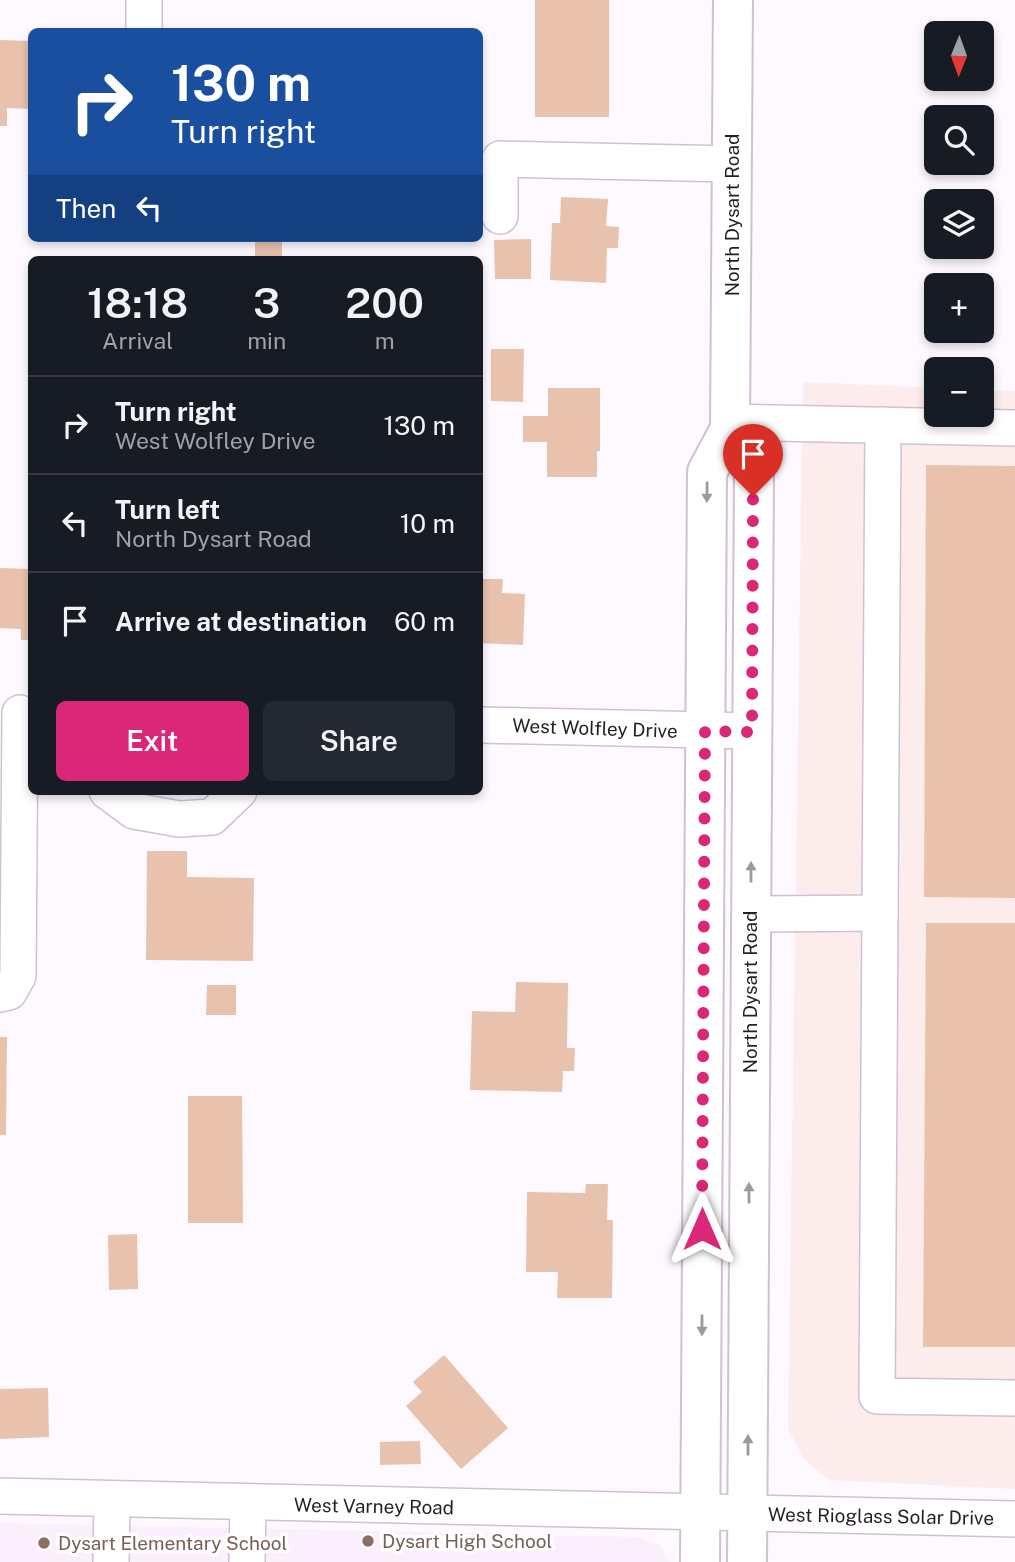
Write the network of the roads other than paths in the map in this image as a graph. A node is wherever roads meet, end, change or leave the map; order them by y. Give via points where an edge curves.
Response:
1 (144, 0) edge
2 (733, 0) edge
3 (144, 28) edge
4 (732, 164) junction
5 (500, 216) dead end
6 (883, 425) junction
7 (730, 426) junction
8 (1015, 428) edge
9 (17, 713) edge
10 (483, 725) edge
11 (705, 731) junction
12 (752, 732) junction
13 (10, 762) edge
14 (112, 795) edge
15 (235, 795) edge
16 (750, 914) junction
17 (880, 914) junction
18 (0, 994) edge
19 (1015, 1398) edge
20 (0, 1496) edge
21 (111, 1499) junction
22 (248, 1503) junction
23 (701, 1514) junction
24 (747, 1514) junction
25 (1015, 1519) edge
26 (111, 1562) edge
27 (247, 1562) edge
28 (700, 1562) edge
29 (747, 1562) edge

1 - 3 street
2 - 4 main road, North Dysart Road
4 - 5 street via 500,159
4 - 7 main road, North Dysart Road
6 - 7 street
6 - 8 street
6 - 17 street
7 -> 11 main road, North Dysart Road via 707,472
7 - 12 main road, North Dysart Road via 754,470
9 - 13 street
10 - 11 street, West Wolfley Drive
11 - 12 street, West Wolfley Drive
11 -> 23 main road, North Dysart Road
16 -> 12 main road, North Dysart Road
13 - 18 street via 18,976 9,992
14 - 15 street via 134,811 179,820 212,817
16 - 17 street
24 -> 16 main road, North Dysart Road
17 - 19 street via 877,1396
20 - 21 street, West Varney Road
21 - 22 street, West Varney Road
21 - 26 street
22 - 23 street, West Varney Road
22 - 27 street
23 - 24 street, West Varney Road
23 - 28 main road, North Dysart Road
24 - 25 street, West Rioglass Solar Drive
24 - 29 main road, North Dysart Road

